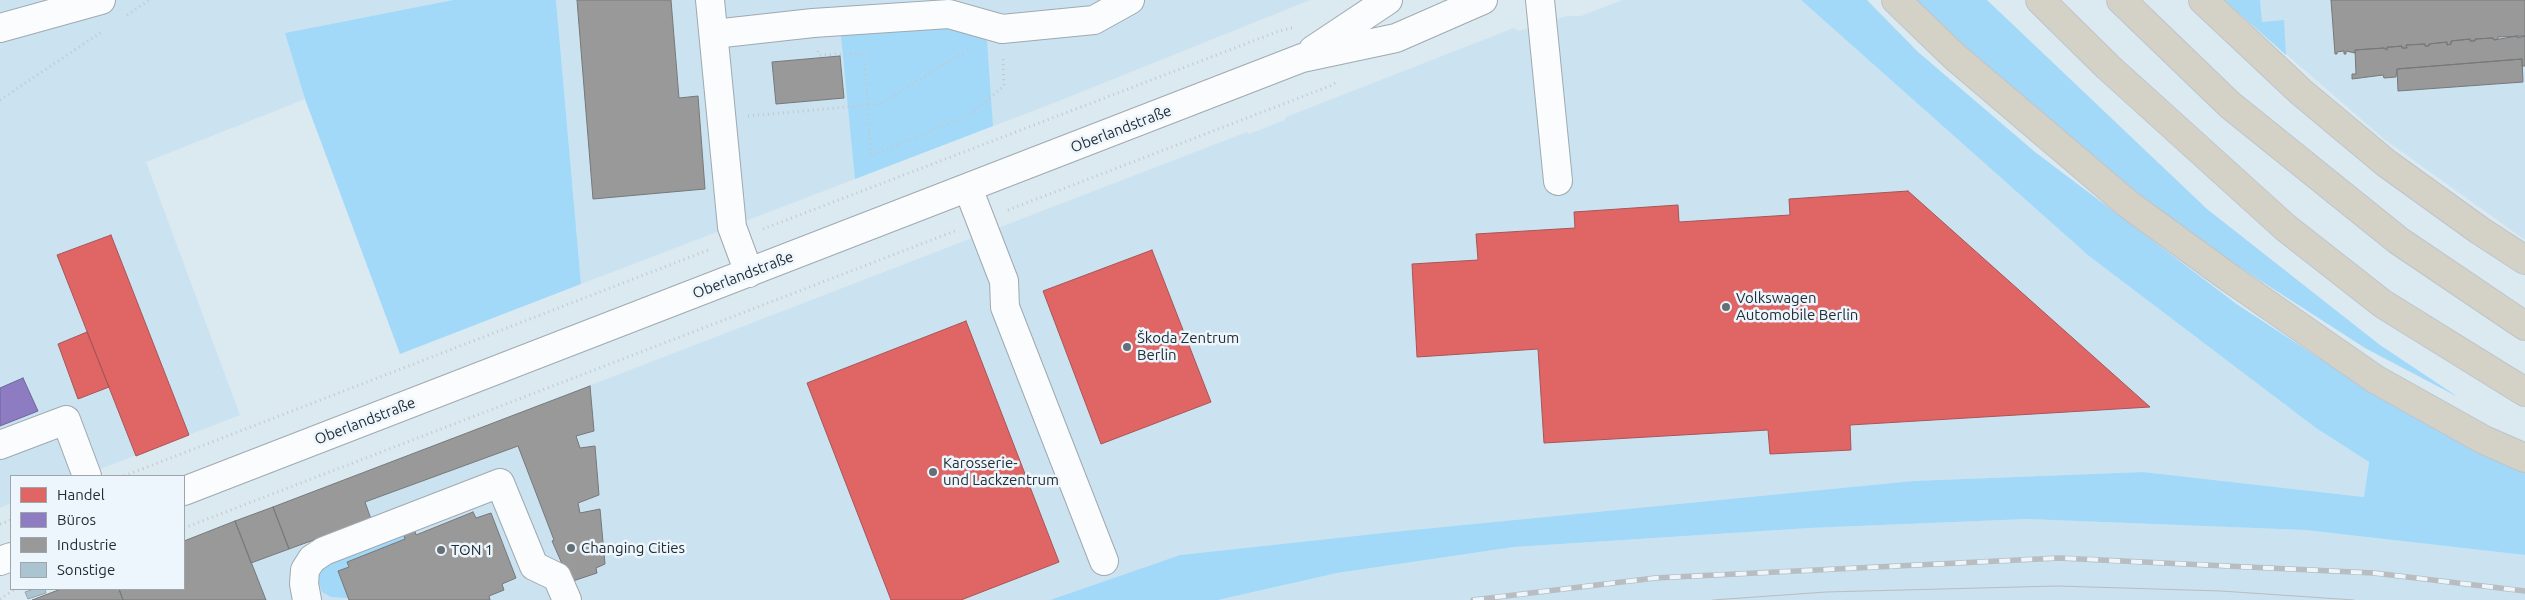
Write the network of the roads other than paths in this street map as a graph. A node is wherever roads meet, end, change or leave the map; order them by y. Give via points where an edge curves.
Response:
1 (101, 0) edge
2 (710, 0) edge
3 (1130, 0) edge
4 (1388, 0) edge
5 (1482, 0) edge
6 (1540, 0) edge
7 (1896, 0) edge
8 (2040, 0) edge
9 (2122, 0) edge
10 (2203, 0) edge
11 (0, 28) edge
12 (714, 34) junction
13 (1302, 58) junction
14 (1558, 181) dead end
15 (968, 188) junction
16 (2525, 260) edge
17 (749, 273) junction
18 (2525, 326) edge
19 (2525, 392) edge
20 (0, 445) edge
21 (2525, 458) edge
22 (88, 475) edge
23 (185, 490) edge
24 (1104, 561) dead end
25 (307, 600) edge
26 (567, 600) edge

1 - 11 street
2 - 12 street
3 - 12 street via 1094,20 1002,29 949,14 812,23
4 - 13 street, Oberlandstraße
5 - 13 street, Oberlandstraße via 1396,38
6 - 14 street
7 - 21 highway via 1954,56 2128,204 2231,280 2375,379 2484,440
8 - 19 highway via 2108,67 2286,228 2383,304
9 - 18 highway via 2230,105 2391,235
10 - 16 highway via 2301,92 2386,162
12 - 17 street via 732,228
13 - 15 street, Oberlandstraße
15 - 17 street, Oberlandstraße
15 - 24 street via 1004,281 1005,307
17 - 23 street, Oberlandstraße
20 - 22 street via 66,420
25 - 26 street via 305,570 312,559 324,551 500,483 534,566 557,577

